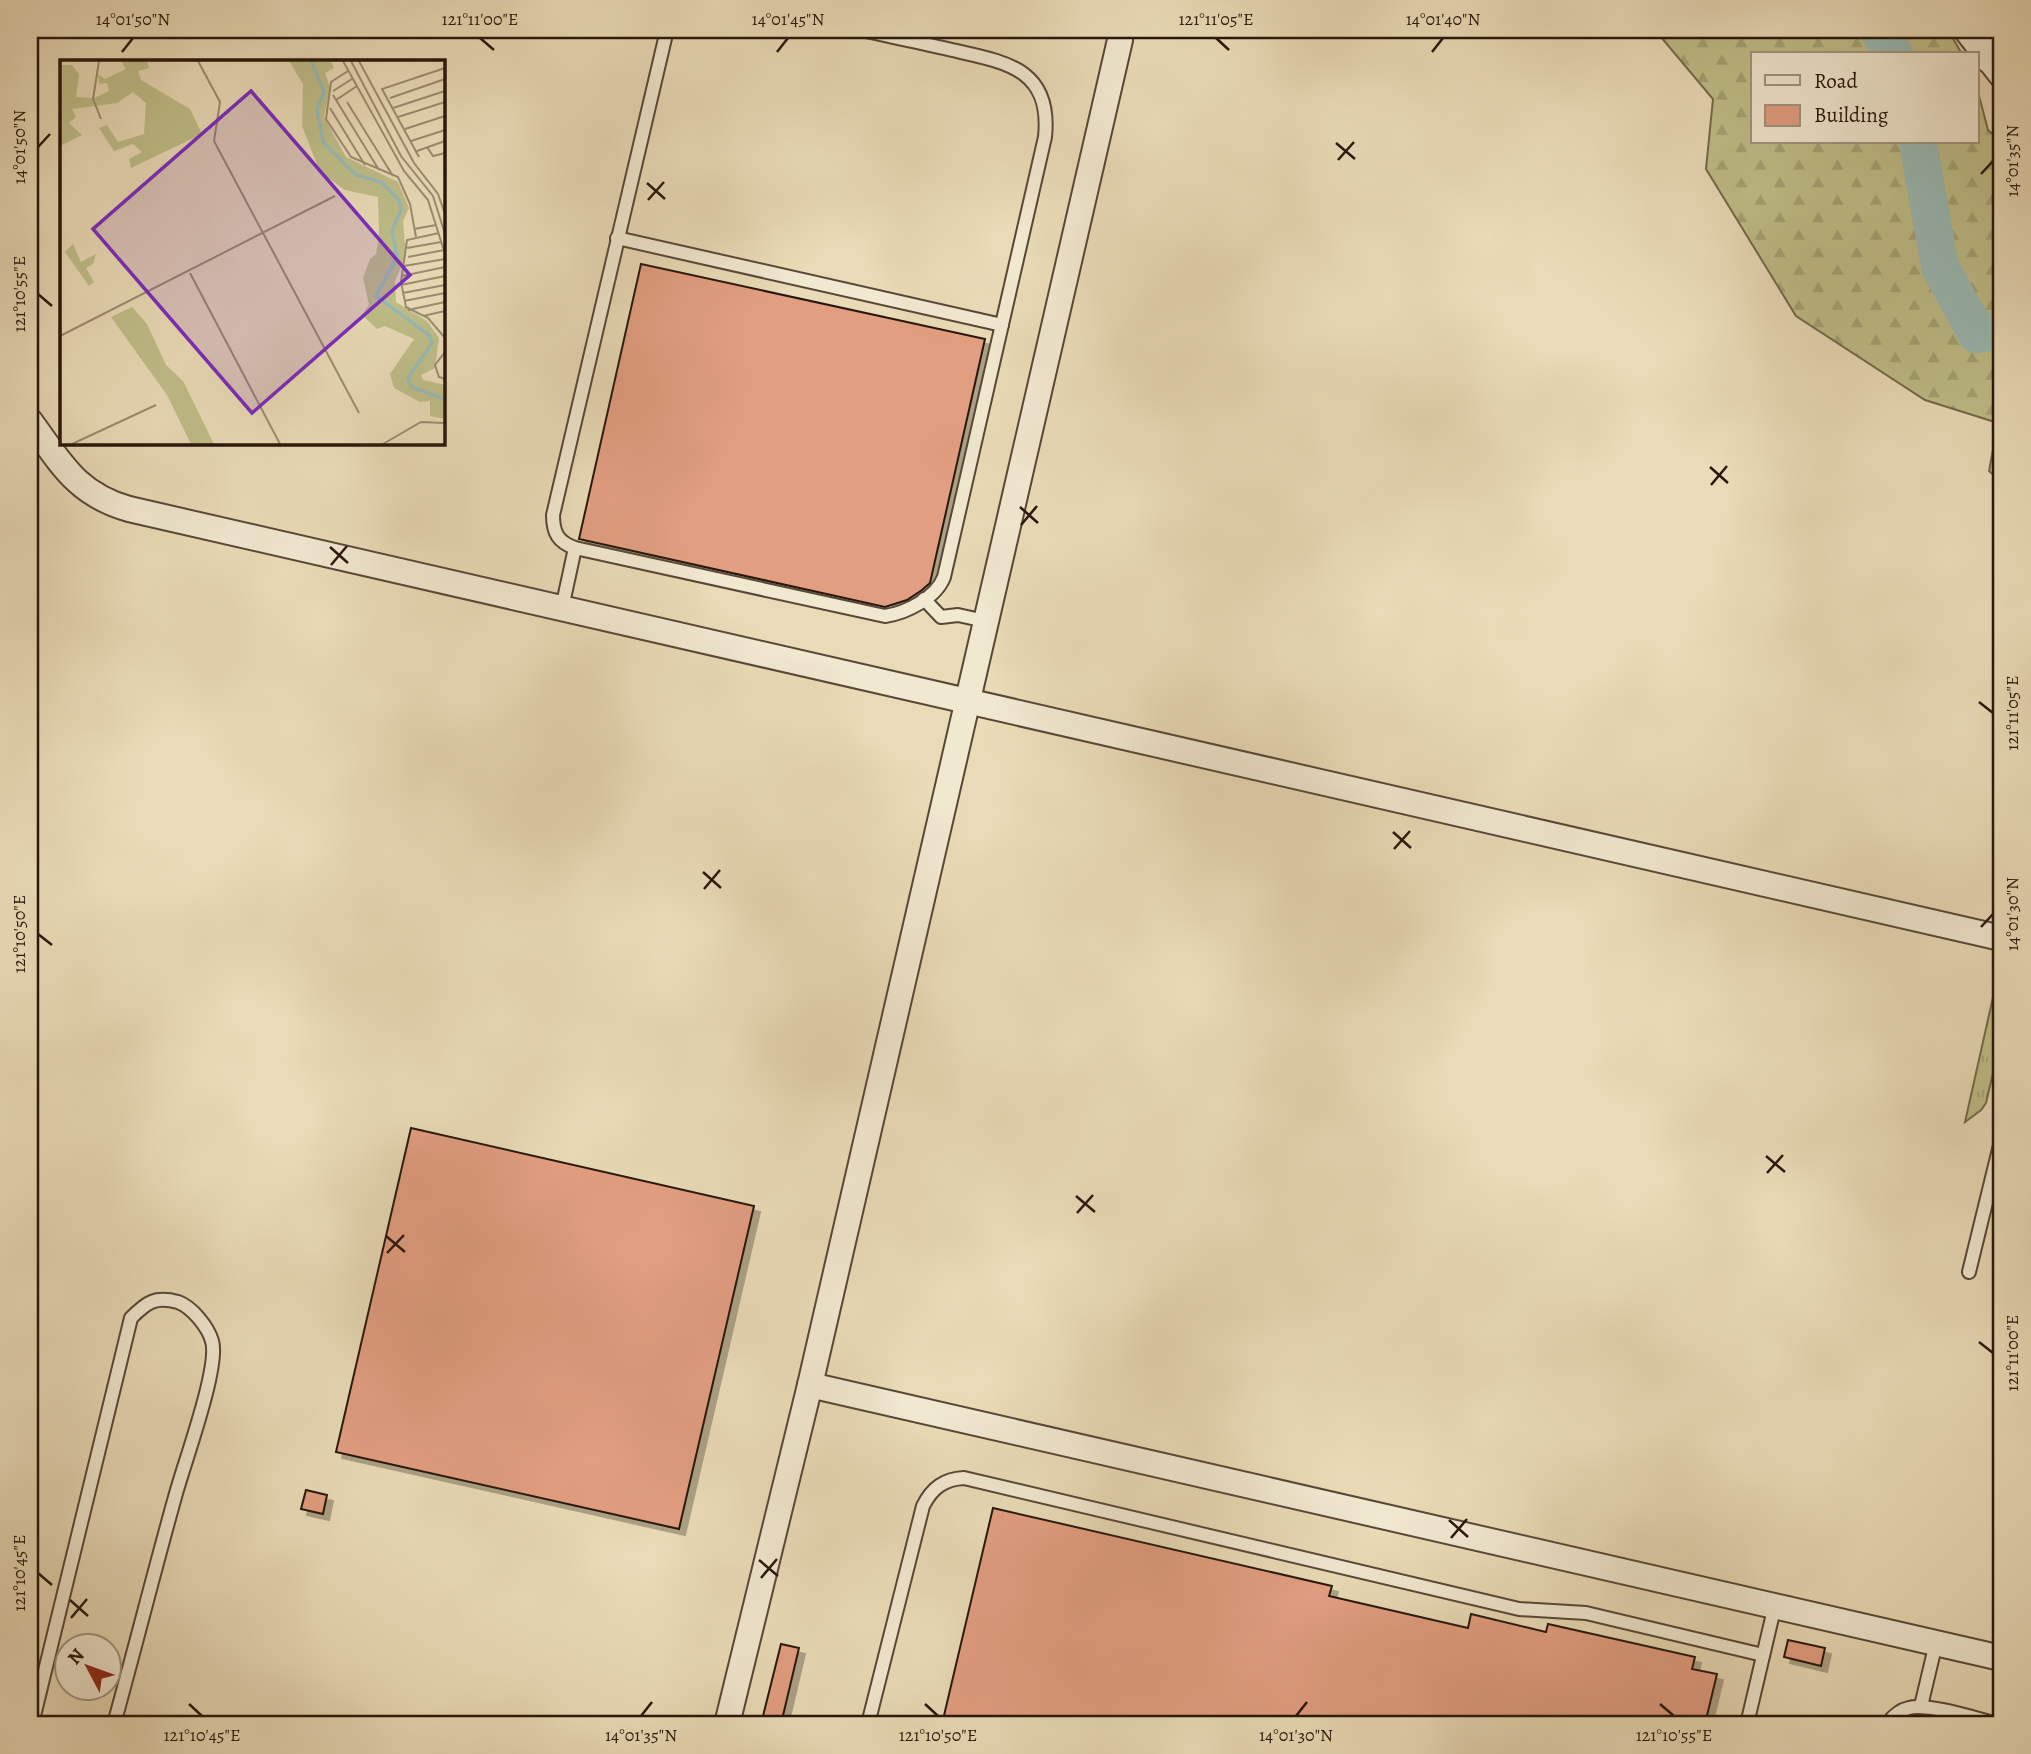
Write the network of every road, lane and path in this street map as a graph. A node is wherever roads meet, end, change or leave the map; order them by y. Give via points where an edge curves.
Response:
1 (667, 30) edge
2 (862, 30) edge
3 (1966, 30) edge
4 (2001, 37) edge
5 (1120, 40) dead end
6 (1995, 68) edge
7 (617, 238) junction
8 (1002, 325) junction
9 (30, 421) edge
10 (575, 548) junction
11 (924, 599) junction
12 (562, 608) junction
13 (985, 621) junction
14 (967, 700) junction
15 (2001, 938) edge
16 (2001, 1141) edge
17 (1969, 1272) dead end
18 (810, 1385) junction
19 (1775, 1605) junction
20 (1936, 1643) junction
21 (1763, 1655) junction
22 (2001, 1658) edge
23 (1921, 1706) junction
24 (32, 1724) edge
25 (114, 1724) edge
26 (727, 1724) edge
27 (868, 1724) edge
28 (1747, 1724) edge
29 (1887, 1724) edge
30 (1998, 1724) edge

1 - 7 lane
2 - 8 lane via 1010,65 1025,74 1041,96 1045,136
3 - 6 street
4 - 6 street
5 - 13 street
7 - 8 lane
7 - 10 lane via 553,515 556,536
8 - 11 lane via 944,577
9 - 12 street via 76,482 115,505
10 - 11 lane via 876,615 893,615
10 - 12 lane
11 - 13 lane via 941,617 958,615
12 - 14 street
13 - 14 street
14 - 15 street
14 - 18 street
16 - 17 lane
18 - 19 street
18 - 26 street
19 - 20 street
19 - 21 lane
20 - 22 street
20 - 23 lane
21 - 27 lane via 1586,1613 1519,1609 964,1478 939,1485 923,1506
21 - 28 lane
23 - 29 lane via 1901,1710
23 - 30 lane
24 - 25 lane via 131,1318 147,1303 164,1299 183,1304 198,1317 212,1342 213,1366

